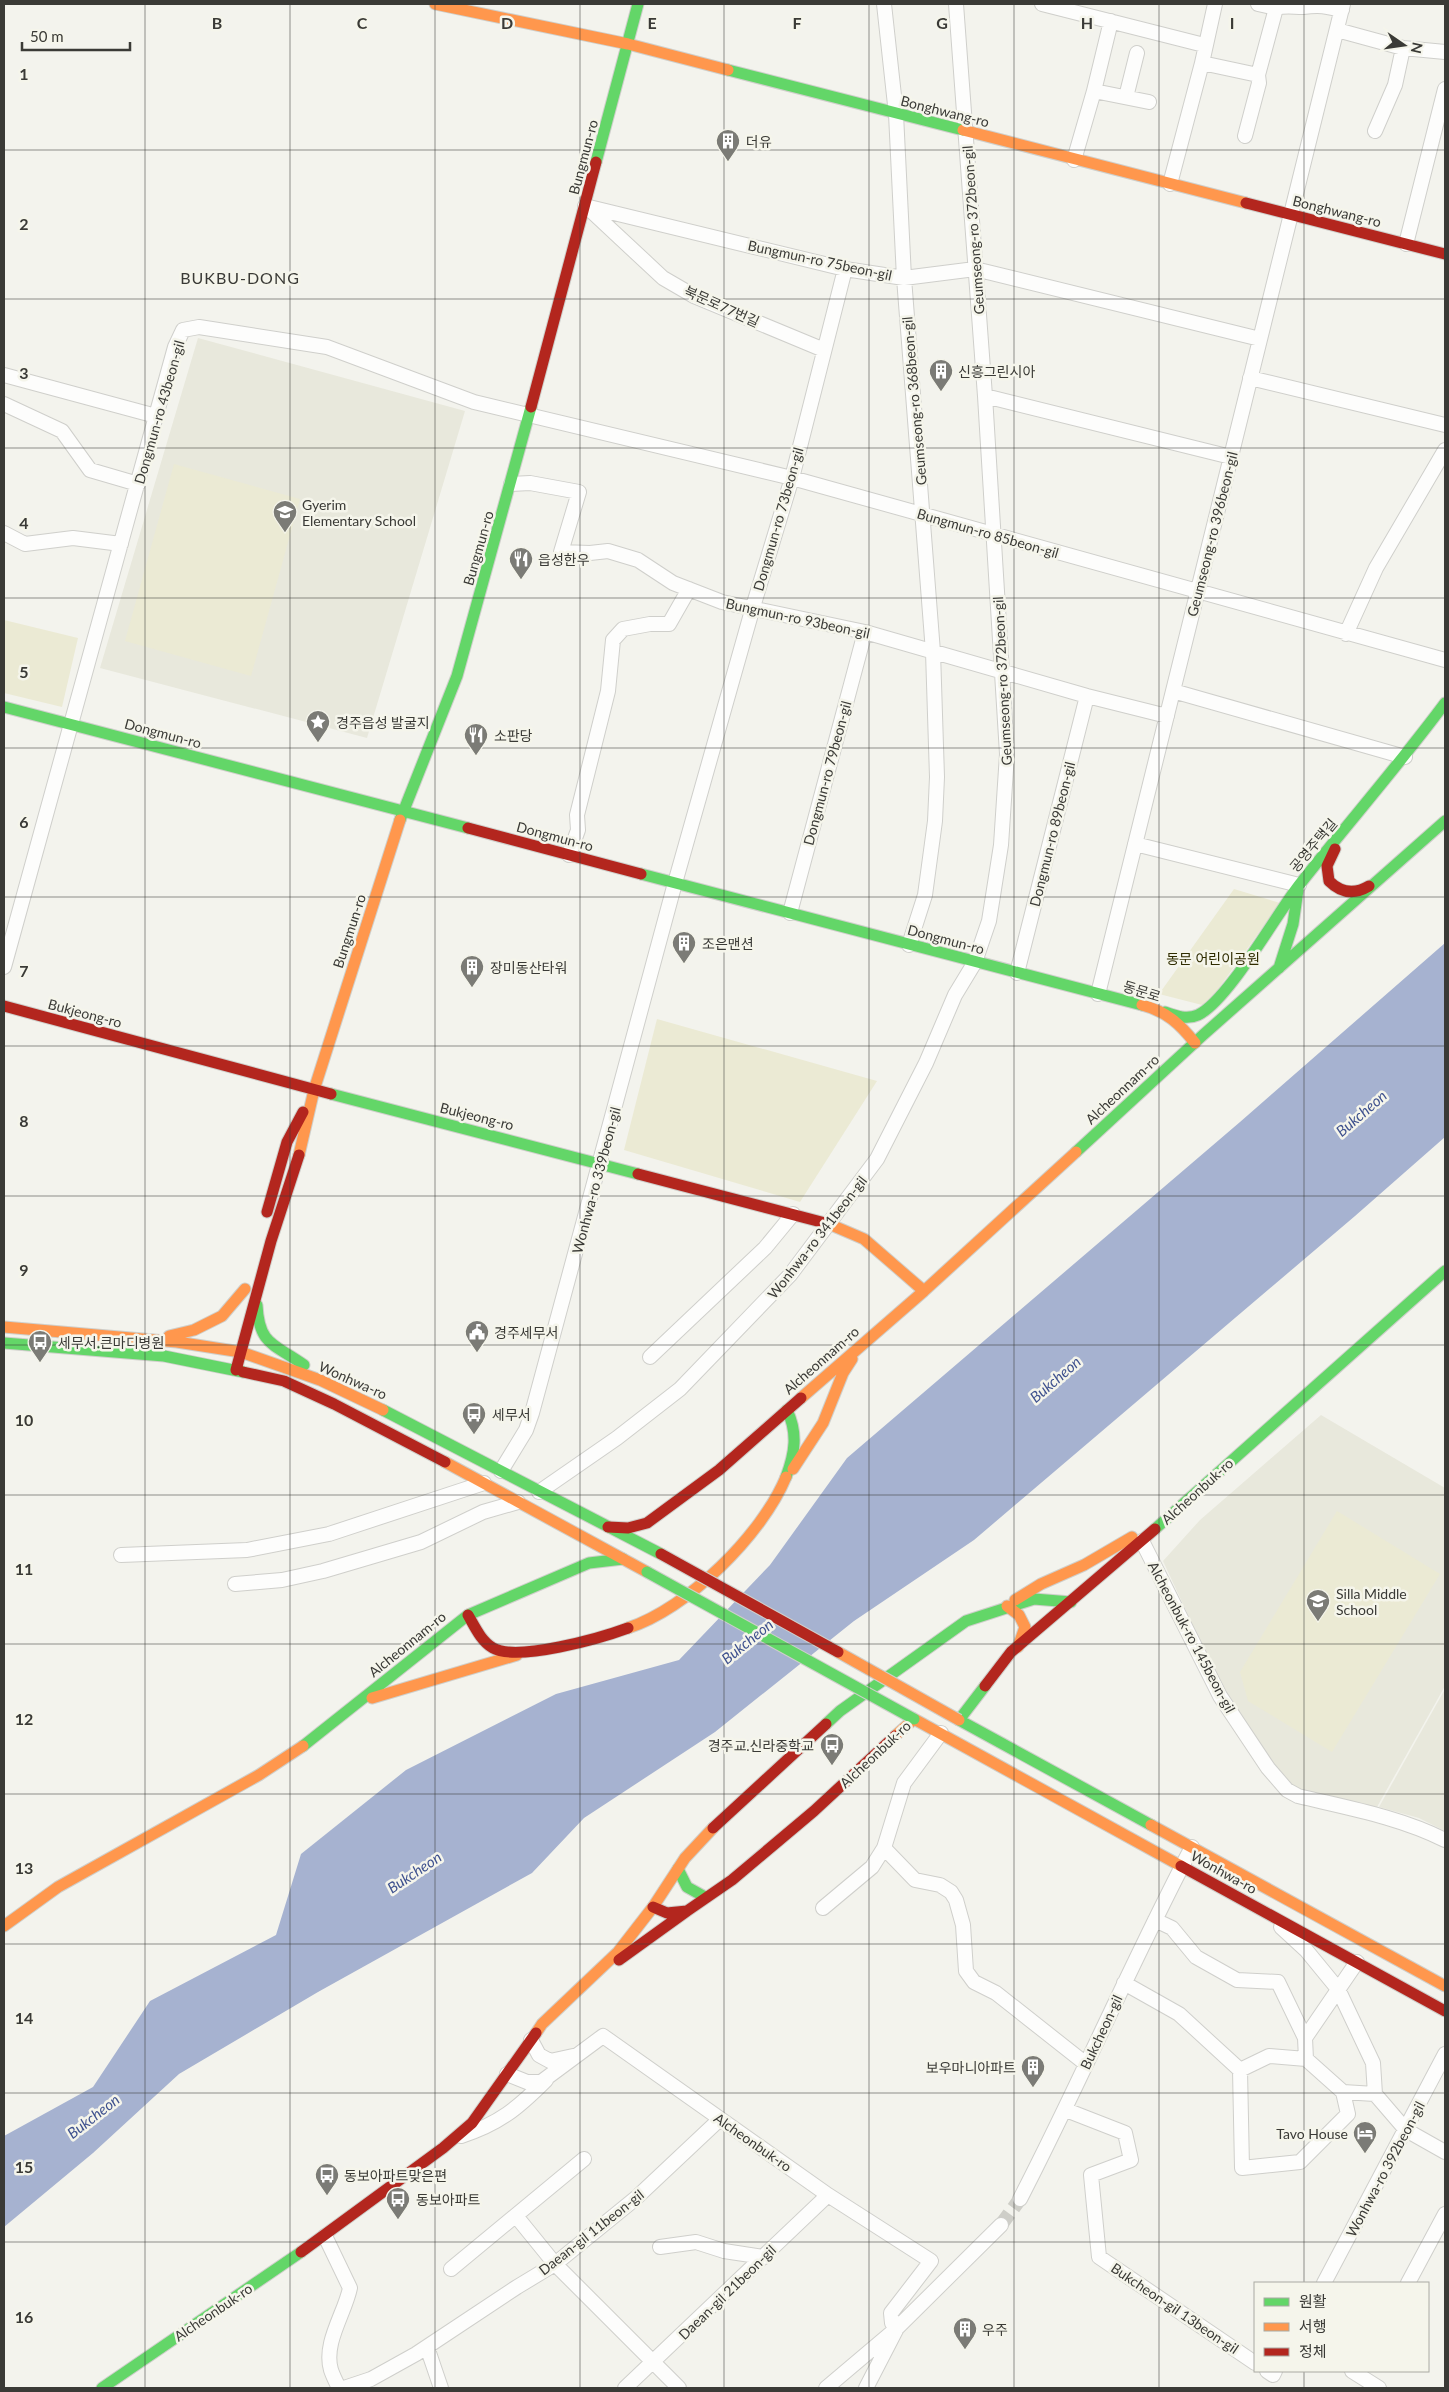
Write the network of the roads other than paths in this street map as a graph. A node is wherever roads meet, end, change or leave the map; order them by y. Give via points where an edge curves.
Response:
1 (441, 4) edge
2 (638, 4) edge
3 (884, 4) edge
4 (956, 4) edge
5 (1042, 4) edge
6 (1215, 4) edge
7 (1258, 4) edge
8 (1342, 7) edge
9 (1276, 8) junction
10 (1111, 22) junction
11 (1337, 30) junction
12 (628, 44) junction
13 (1204, 46) junction
14 (1403, 48) junction
15 (1445, 52) edge
16 (1137, 53) dead end
17 (1202, 63) junction
18 (1258, 75) junction
19 (1445, 89) edge
20 (1094, 91) junction
21 (1126, 97) junction
22 (1150, 102) dead end
23 (896, 114) junction
24 (1375, 131) dead end
25 (965, 132) junction
26 (1245, 136) dead end
27 (1074, 160) junction
28 (1170, 184) junction
29 (585, 206) junction
30 (1291, 215) junction
31 (1406, 244) junction
32 (1445, 254) edge
33 (845, 269) junction
34 (975, 270) junction
35 (904, 278) junction
36 (1260, 339) junction
37 (824, 350) junction
38 (4, 374) edge
39 (1250, 378) junction
40 (985, 396) junction
41 (4, 404) edge
42 (156, 416) junction
43 (529, 417) junction
44 (1445, 425) edge
45 (1445, 450) edge
46 (1231, 458) junction
47 (792, 478) junction
48 (138, 484) junction
49 (511, 484) junction
50 (923, 515) junction
51 (4, 533) edge
52 (994, 535) junction
53 (121, 544) junction
54 (689, 589) junction
55 (1197, 592) junction
56 (753, 607) junction
57 (865, 632) junction
58 (1346, 634) junction
59 (933, 652) junction
60 (1445, 660) edge
61 (1002, 671) junction
62 (1173, 691) junction
63 (1088, 696) junction
64 (1445, 703) edge
65 (4, 707) edge
66 (1166, 716) junction
67 (70, 724) junction
68 (1405, 757) junction
69 (403, 811) junction
70 (1445, 821) edge
71 (1352, 822) junction
72 (1135, 844) junction
73 (569, 855) junction
74 (675, 883) junction
75 (1375, 883) junction
76 (1299, 885) junction
77 (790, 913) junction
78 (909, 945) junction
79 (975, 962) junction
80 (4, 967) edge
81 (1279, 968) junction
82 (1017, 973) junction
83 (1098, 994) junction
84 (4, 1006) edge
85 (1154, 1008) junction
86 (1195, 1043) junction
87 (314, 1090) junction
88 (601, 1164) junction
89 (793, 1214) junction
90 (829, 1224) junction
91 (256, 1252) dead end
92 (1445, 1271) edge
93 (924, 1291) junction
94 (257, 1296) junction
95 (238, 1315) dead end
96 (4, 1327) edge
97 (160, 1340) junction
98 (4, 1343) edge
99 (229, 1345) junction
100 (857, 1349) junction
101 (242, 1352) junction
102 (650, 1357) dead end
103 (224, 1367) junction
104 (236, 1370) junction
105 (323, 1381) junction
106 (787, 1410) junction
107 (501, 1471) junction
108 (785, 1481) junction
109 (484, 1483) junction
110 (539, 1492) junction
111 (518, 1502) junction
112 (1173, 1512) junction
113 (647, 1524) junction
114 (608, 1527) junction
115 (587, 1539) junction
116 (1142, 1541) junction
117 (642, 1544) junction
118 (121, 1555) dead end
119 (623, 1559) junction
120 (589, 1562) junction
121 (235, 1584) dead end
122 (1071, 1602) junction
123 (1007, 1606) junction
124 (468, 1614) junction
125 (1018, 1647) junction
126 (519, 1654) junction
127 (361, 1702) junction
128 (914, 1719) junction
129 (959, 1720) junction
130 (941, 1733) junction
131 (1445, 1840) edge
132 (1192, 1847) junction
133 (884, 1848) junction
134 (1182, 1866) junction
135 (678, 1869) junction
136 (705, 1897) junction
137 (653, 1907) junction
138 (823, 1908) dead end
139 (687, 1911) junction
140 (1264, 1911) junction
141 (1155, 1920) junction
142 (4, 1926) edge
143 (1357, 1962) junction
144 (594, 1975) junction
145 (1124, 1983) junction
146 (1445, 1986) edge
147 (1338, 1990) junction
148 (1445, 2011) edge
149 (1305, 2038) junction
150 (531, 2040) junction
151 (1445, 2054) edge
152 (576, 2056) junction
153 (1306, 2059) junction
154 (1086, 2064) junction
155 (1240, 2070) junction
156 (507, 2074) junction
157 (550, 2076) junction
158 (1343, 2092) junction
159 (1375, 2094) junction
160 (1066, 2110) junction
161 (720, 2120) junction
162 (1406, 2130) junction
163 (454, 2139) junction
164 (1445, 2152) edge
165 (584, 2159) dead end
166 (828, 2195) junction
167 (1020, 2199) tunnel mouth
168 (1445, 2214) edge
169 (516, 2216) junction
170 (1001, 2225) tunnel mouth
171 (325, 2236) junction
172 (660, 2248) dead end
173 (764, 2257) junction
174 (555, 2264) junction
175 (451, 2269) dead end
176 (1325, 2282) edge
177 (1409, 2282) edge
178 (897, 2328) junction
179 (427, 2347) junction
180 (1254, 2362) edge
181 (653, 2363) junction
182 (1357, 2372) edge
183 (102, 2388) edge
184 (339, 2388) edge
185 (344, 2388) edge
186 (441, 2388) edge
187 (626, 2388) edge
188 (679, 2388) edge
189 (826, 2388) edge
190 (866, 2388) edge
191 (1379, 2388) edge

1 - 12 street, Bonghwang-ro
2 - 12 street, Bungmun-ro
3 - 23 street, Geumseong-ro 368beon-gil
4 - 25 street, Geumseong-ro 372beon-gil
5 - 10 street
6 - 13 street
7 - 9 street
8 - 9 street via 1319,4
8 - 11 street, Geumseong-ro 396beon-gil
9 - 18 street
10 - 13 street
10 - 20 street
11 - 14 street
11 - 30 street, Geumseong-ro 396beon-gil
12 - 23 street, Bonghwang-ro
12 - 29 street, Bungmun-ro
13 - 17 street
14 - 15 street
14 - 24 street via 1395,85
16 - 21 street
17 - 18 street
17 - 28 street
18 - 26 street via 1259,83
19 - 31 street
20 - 21 street
20 - 27 street
21 - 22 street
23 - 25 street, Bonghwang-ro
23 - 35 street, Geumseong-ro 368beon-gil
25 - 27 street, Bonghwang-ro
25 - 34 street, Geumseong-ro 372beon-gil
27 - 28 street, Bonghwang-ro
28 - 30 street, Bonghwang-ro
29 - 33 street, Bungmun-ro 75beon-gil
29 - 37 street, 북문로77번길 via 663,278 694,296
29 - 43 street, Bungmun-ro
30 - 31 street, Bonghwang-ro
30 - 36 street, Geumseong-ro 396beon-gil
31 - 32 street, Bonghwang-ro
33 - 35 street, Bungmun-ro 75beon-gil
33 - 37 street, Dongmun-ro 73beon-gil
34 - 35 street, Bungmun-ro 75beon-gil
34 - 36 street, Bungmun-ro 75beon-gil
34 - 40 street, Geumseong-ro 372beon-gil
35 - 50 street, Geumseong-ro 368beon-gil
36 - 39 street, Geumseong-ro 396beon-gil
37 - 47 street, Dongmun-ro 73beon-gil
38 - 42 street
39 - 44 street
39 - 46 street, Geumseong-ro 396beon-gil
40 - 46 street
40 - 52 street, Geumseong-ro 372beon-gil
41 - 48 street via 62,431 90,470
42 - 43 street, Dongmun-ro 43beon-gil via 175,347 183,330 199,327 327,347 474,402
42 - 48 street, Dongmun-ro 43beon-gil
43 - 47 street, Bungmun-ro 85beon-gil
43 - 49 street, Bungmun-ro
45 - 58 street via 1376,568
46 - 55 street, Geumseong-ro 396beon-gil
47 - 50 street, Bungmun-ro 85beon-gil
47 - 56 street, Dongmun-ro 73beon-gil
48 - 53 street, Dongmun-ro 43beon-gil
49 - 54 street, Bungmun-ro 93beon-gil via 530,483 578,492 561,552 590,554 608,551 638,560
49 - 69 street, Bungmun-ro via 457,676
50 - 52 street, Bungmun-ro 85beon-gil
50 - 59 street, Geumseong-ro 368beon-gil
51 - 53 street via 25,544 73,538
52 - 55 street, Bungmun-ro 85beon-gil
52 - 61 street, Geumseong-ro 372beon-gil
53 - 67 street, Dongmun-ro 43beon-gil
54 - 56 street, Bungmun-ro 93beon-gil via 722,602
54 - 73 street via 669,624 623,629 613,640 608,691 577,815 578,830
55 - 58 street, Bungmun-ro 85beon-gil
55 - 62 street, Geumseong-ro 396beon-gil
56 - 57 street, Bungmun-ro 93beon-gil
56 - 74 street, Dongmun-ro 73beon-gil
57 - 59 street, Bungmun-ro 93beon-gil
57 - 77 street, Dongmun-ro 79beon-gil
58 - 60 street, Bungmun-ro 85beon-gil
59 - 61 street, Bungmun-ro 93beon-gil
59 - 78 street, Geumseong-ro 368beon-gil via 937,777 935,821 925,895
61 - 63 street, Bungmun-ro 93beon-gil
61 - 79 street, Geumseong-ro 372beon-gil via 1007,745 1006,805 988,921
62 - 66 street, Geumseong-ro 396beon-gil
62 - 68 street
63 - 66 street, Bungmun-ro 93beon-gil
63 - 82 street, Dongmun-ro 89beon-gil
64 - 68 street, 공영주택길
65 - 67 street, Dongmun-ro
66 - 72 street, Geumseong-ro 396beon-gil
67 - 69 street, Dongmun-ro
67 - 80 street, Dongmun-ro 43beon-gil
68 - 71 street, 공영주택길
69 - 73 street, Dongmun-ro
69 - 87 street, Bungmun-ro
70 - 75 street, Alcheonnam-ro
71 - 75 street via 1327,862 1326,876 1330,884 1347,892 1358,893
71 - 76 street, 공영주택길
72 - 76 street
72 - 83 street, Geumseong-ro 396beon-gil
73 - 74 street, Dongmun-ro
74 - 77 street, Dongmun-ro
74 - 88 street, Wonhwa-ro 339beon-gil
75 - 81 street, Alcheonnam-ro
76 - 81 street, 공영주택길 via 1294,924
76 - 85 street via 1222,994 1198,1015 1183,1018
77 - 78 street, Dongmun-ro
78 - 79 street, Dongmun-ro
79 - 82 street, Dongmun-ro
79 - 90 street, Wonhwa-ro 341beon-gil via 955,995 926,1063 882,1151
81 - 86 street, Alcheonnam-ro
82 - 83 street, Dongmun-ro
83 - 85 street, 동문로
84 - 87 street, Bukjeong-ro
85 - 86 street, 동문로 via 1178,1022
86 - 93 street, Alcheonnam-ro
87 - 88 street, Bukjeong-ro
87 - 91 street, Bungmun-ro via 287,1142
87 - 94 street, Bungmun-ro via 304,1144 271,1241
88 - 89 street, Bukjeong-ro
88 - 107 street, Wonhwa-ro 339beon-gil via 532,1413 526,1430
89 - 90 street, Bukjeong-ro
89 - 102 street via 765,1248
90 - 93 street, Bukjeong-ro via 864,1239
90 - 110 street, Wonhwa-ro 341beon-gil via 790,1275 680,1389
92 - 112 street, Alcheonbuk-ro
93 - 100 street, Alcheonnam-ro
94 - 101 street, Bungmun-ro
94 - 105 street via 256,1318 263,1336 273,1347 296,1359
95 - 97 street via 246,1284 222,1316 194,1330
96 - 97 street, Wonhwa-ro
97 - 99 street, Wonhwa-ro
98 - 103 street via 111,1350
99 - 101 street, Wonhwa-ro
99 - 103 street
100 - 106 street, Alcheonnam-ro
100 - 108 street via 815,1438
101 - 104 street, Bungmun-ro
101 - 105 street, Wonhwa-ro
103 - 104 street
104 - 109 street via 284,1381
105 - 107 street, Wonhwa-ro via 418,1426
106 - 108 street, Alcheonnam-ro via 795,1431 795,1445
106 - 113 street via 719,1470
107 - 110 street, Wonhwa-ro
108 - 126 street, Alcheonnam-ro via 740,1546 684,1600 655,1617 618,1632
109 - 111 street
109 - 118 street via 329,1534 247,1550
110 - 114 street, Wonhwa-ro
111 - 115 street
111 - 121 street via 483,1512 421,1542 323,1571 282,1580
112 - 116 street, Alcheonbuk-ro
112 - 123 street
113 - 114 street via 628,1528
113 - 117 street
114 - 117 street, Wonhwa-ro
115 - 119 street
115 - 120 street via 591,1552
116 - 122 street, Alcheonbuk-ro
116 - 131 street, Alcheonbuk-ro 145beon-gil via 1220,1696 1268,1768 1287,1790 1298,1796 1380,1815
117 - 129 street, Wonhwa-ro, bridge
119 - 120 street
119 - 128 street, Wonhwa-ro, bridge
120 - 124 street
122 - 123 street via 1034,1599
122 - 125 street, Alcheonbuk-ro
123 - 125 street via 1019,1615 1024,1626
123 - 135 street, Alcheonbuk-ro via 966,1621 840,1711 706,1835
124 - 126 street, Alcheonnam-ro via 488,1645 499,1651
124 - 127 street, Alcheonnam-ro
125 - 129 street, Alcheonbuk-ro
126 - 127 street via 420,1681
127 - 142 street, Alcheonnam-ro via 259,1775 58,1887
128 - 130 street, Wonhwa-ro
128 - 136 street, Alcheonbuk-ro via 814,1811 732,1880
129 - 132 street, Wonhwa-ro
130 - 133 street via 904,1783
130 - 134 street, Wonhwa-ro
132 - 134 street, Bukcheon-gil
132 - 146 street, Wonhwa-ro
133 - 138 street via 872,1867
133 - 154 street via 915,1880 940,1885 951,1892 963,1925 966,1971 974,1982 996,1993
134 - 140 street, Wonhwa-ro
134 - 141 street, Bukcheon-gil
135 - 136 street via 684,1886
135 - 137 street, Alcheonbuk-ro
136 - 139 street, Alcheonbuk-ro
137 - 139 street via 667,1913
137 - 144 street, Alcheonbuk-ro via 618,1952
139 - 144 street, Alcheonbuk-ro via 645,1943
140 - 143 street, Wonhwa-ro
140 - 147 street via 1306,1950
141 - 145 street, Bukcheon-gil
141 - 149 street via 1172,1928 1196,1957 1237,1980 1278,1982
143 - 147 street
143 - 148 street, Wonhwa-ro
144 - 150 street, Alcheonbuk-ro via 542,2024
145 - 154 street, Bukcheon-gil
145 - 155 street via 1179,2014
147 - 149 street
147 - 159 street via 1373,2063
149 - 153 street
150 - 152 street via 540,2055 550,2061
150 - 156 street, Alcheonbuk-ro
151 - 162 street, Wonhwa-ro 392beon-gil
152 - 157 street, Alcheonbuk-ro
152 - 161 street, Alcheonbuk-ro via 603,2036
153 - 155 street via 1270,2056
153 - 158 street
154 - 160 street, Bukcheon-gil
155 - 158 street via 1242,2168 1300,2162 1348,2114
156 - 157 street, Alcheonbuk-ro via 527,2082 541,2082
156 - 163 street, Alcheonbuk-ro via 472,2123
157 - 163 street via 522,2104 490,2127
158 - 159 street
159 - 162 street
160 - 167 street, Bukcheon-gil
160 - 180 street, Bukcheon-gil 13beon-gil via 1125,2133 1131,2160 1092,2175 1099,2257
161 - 166 street, Alcheonbuk-ro
161 - 174 street, Daean-gil 11beon-gil via 636,2198
162 - 164 street
162 - 176 street, Wonhwa-ro 392beon-gil
163 - 171 street, Alcheonbuk-ro
165 - 169 street
166 - 173 street, Daean-gil 21beon-gil
166 - 178 street, Alcheonbuk-ro via 931,2261 891,2313 892,2323
168 - 177 street
169 - 174 street
169 - 175 street
170 - 178 street
171 - 183 street, Alcheonbuk-ro
171 - 184 street via 350,2288 331,2349 330,2369
172 - 173 street via 696,2242 724,2252
173 - 181 street, Daean-gil 21beon-gil
174 - 179 street, Daean-gil 11beon-gil
174 - 181 street
178 - 189 street
178 - 190 street
179 - 185 street, Daean-gil 11beon-gil via 371,2379
179 - 186 street
181 - 187 street, Daean-gil 21beon-gil
181 - 188 street
182 - 191 street

